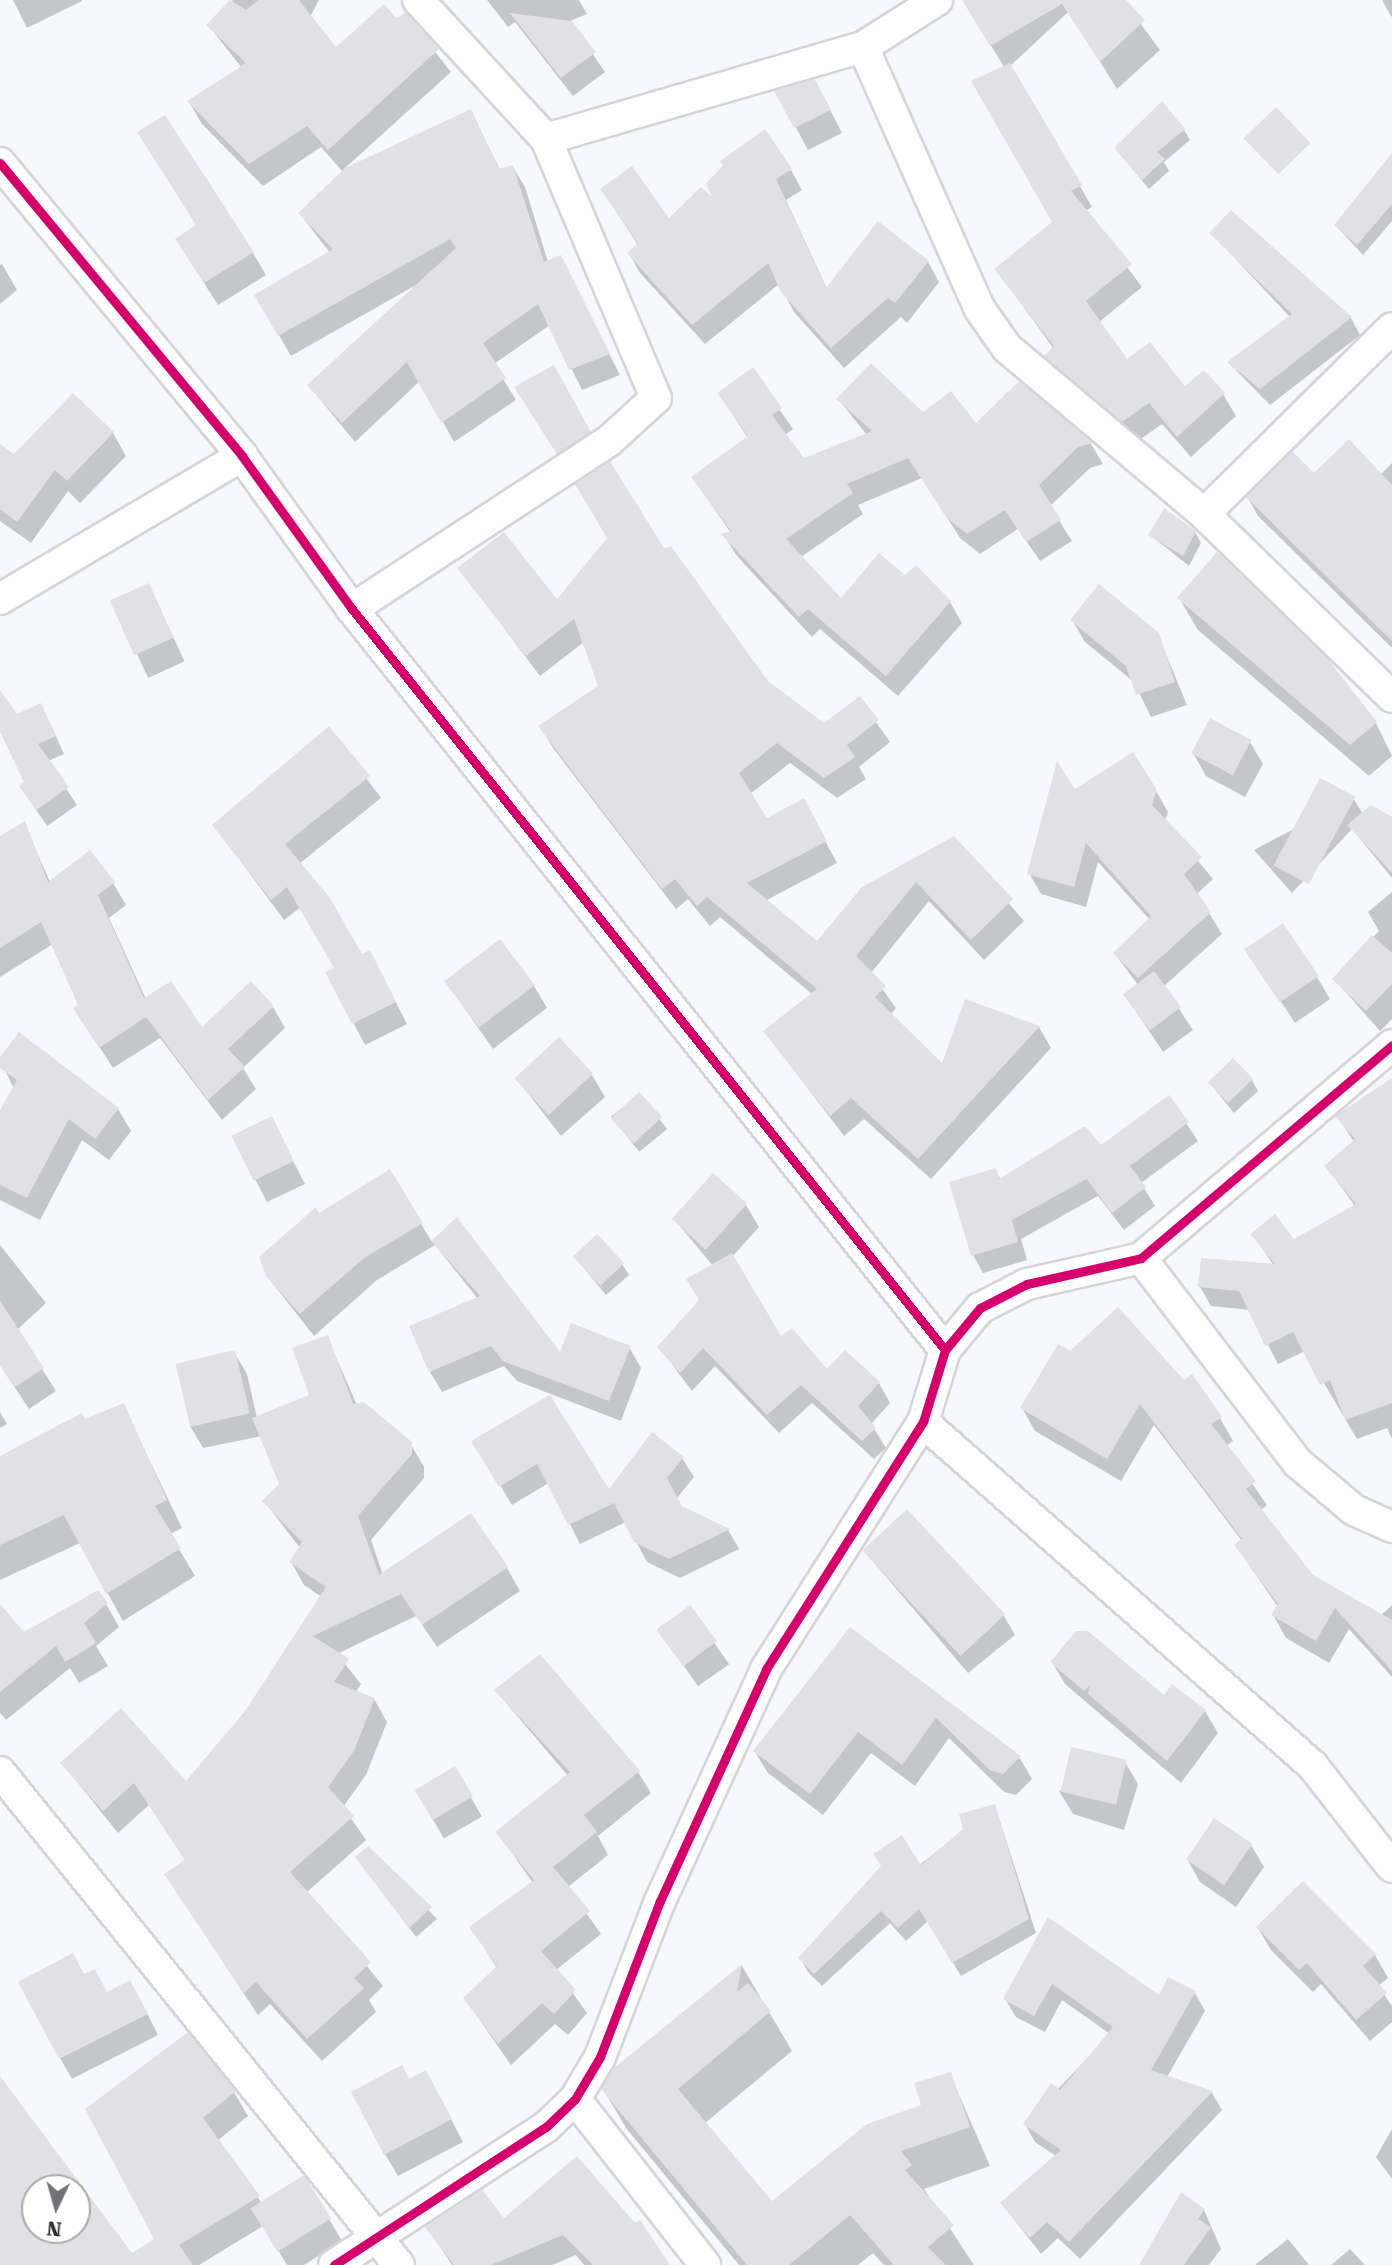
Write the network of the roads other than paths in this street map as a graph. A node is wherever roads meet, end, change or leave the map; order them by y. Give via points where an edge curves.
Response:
1 (418, 0) edge
2 (937, 0) edge
3 (863, 47) junction
4 (546, 139) junction
5 (0, 163) edge
6 (1392, 328) edge
7 (242, 456) junction
8 (1204, 514) junction
9 (0, 598) edge
10 (352, 608) junction
11 (1392, 697) edge
12 (1392, 1045) edge
13 (1141, 1258) junction
14 (945, 1350) junction
15 (923, 1422) junction
16 (1392, 1527) edge
17 (0, 1772) edge
18 (1392, 1867) edge
19 (575, 2099) junction
20 (382, 2236) junction
21 (334, 2265) edge
22 (399, 2265) edge
23 (705, 2265) edge

1 - 4 street
2 - 3 street
3 - 4 street
3 - 8 street via 979,308 1007,348
4 - 10 street via 643,357 654,387 653,406
5 - 7 street
6 - 8 street
7 - 9 street
7 - 10 street
8 - 11 street
10 - 14 street
12 - 13 street
13 - 14 street via 1027,1284 979,1308
13 - 16 street via 1298,1463 1354,1510
14 - 15 street
15 - 18 street via 1313,1766
15 - 19 street via 766,1669 660,1901 600,2057
17 - 20 street
19 - 20 street via 546,2127
19 - 23 street
20 - 21 street
20 - 22 street

